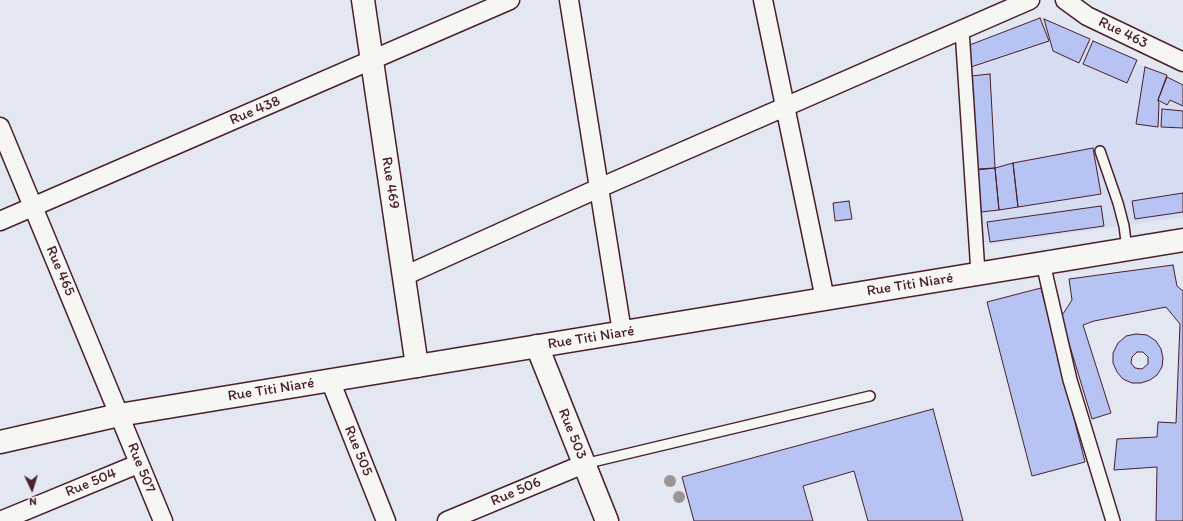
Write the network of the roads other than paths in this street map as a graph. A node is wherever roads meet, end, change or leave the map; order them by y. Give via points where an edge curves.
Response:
1 (363, 0) edge
2 (510, 0) edge
3 (569, 0) edge
4 (763, 0) edge
5 (1030, 0) edge
6 (1065, 0) edge
7 (962, 30) junction
8 (371, 61) junction
9 (1183, 62) edge
10 (785, 107) junction
11 (0, 127) edge
12 (1100, 151) dead end
13 (599, 188) junction
14 (33, 207) junction
15 (0, 222) edge
16 (1183, 240) edge
17 (1127, 249) junction
18 (1043, 263) junction
19 (978, 273) junction
20 (404, 276) junction
21 (825, 299) junction
22 (622, 332) junction
23 (537, 346) junction
24 (417, 366) junction
25 (330, 380) junction
26 (870, 396) dead end
27 (120, 415) junction
28 (0, 442) edge
29 (138, 464) junction
30 (584, 464) junction
31 (0, 521) edge
32 (163, 521) edge
33 (386, 521) edge
34 (447, 521) edge
35 (607, 521) edge
36 (1113, 521) edge

1 - 8 main road, Rue 469
2 - 8 street, Rue 438
3 - 13 street
4 - 10 street
5 - 7 street
6 - 9 street, Rue 463 via 1087,16
7 - 10 street
7 - 19 street
8 - 14 street, Rue 438
8 - 20 main road, Rue 469
10 - 13 street
10 - 21 street
11 - 14 street, Rue 465
12 - 17 lane via 1118,203
13 - 20 street
13 - 22 street
14 - 15 street, Rue 438
14 - 27 street, Rue 465
16 - 17 main road, Rue Titi Niaré
17 - 18 main road, Rue Titi Niaré
18 - 19 main road, Rue Titi Niaré
18 - 36 street via 1070,380
19 - 21 main road, Rue Titi Niaré
20 - 24 main road, Rue 469
21 - 22 main road, Rue Titi Niaré
22 - 23 main road, Rue Titi Niaré
23 - 24 main road, Rue Titi Niaré
23 - 30 main road, Rue 503
24 - 25 main road, Rue Titi Niaré
25 - 27 main road, Rue Titi Niaré
25 - 33 street, Rue 505
26 - 30 lane
27 - 28 main road, Rue Titi Niaré
27 - 29 street, Rue 507
29 - 31 street, Rue 504
29 - 32 street, Rue 507
30 - 34 street, Rue 506
30 - 35 main road, Rue 503

